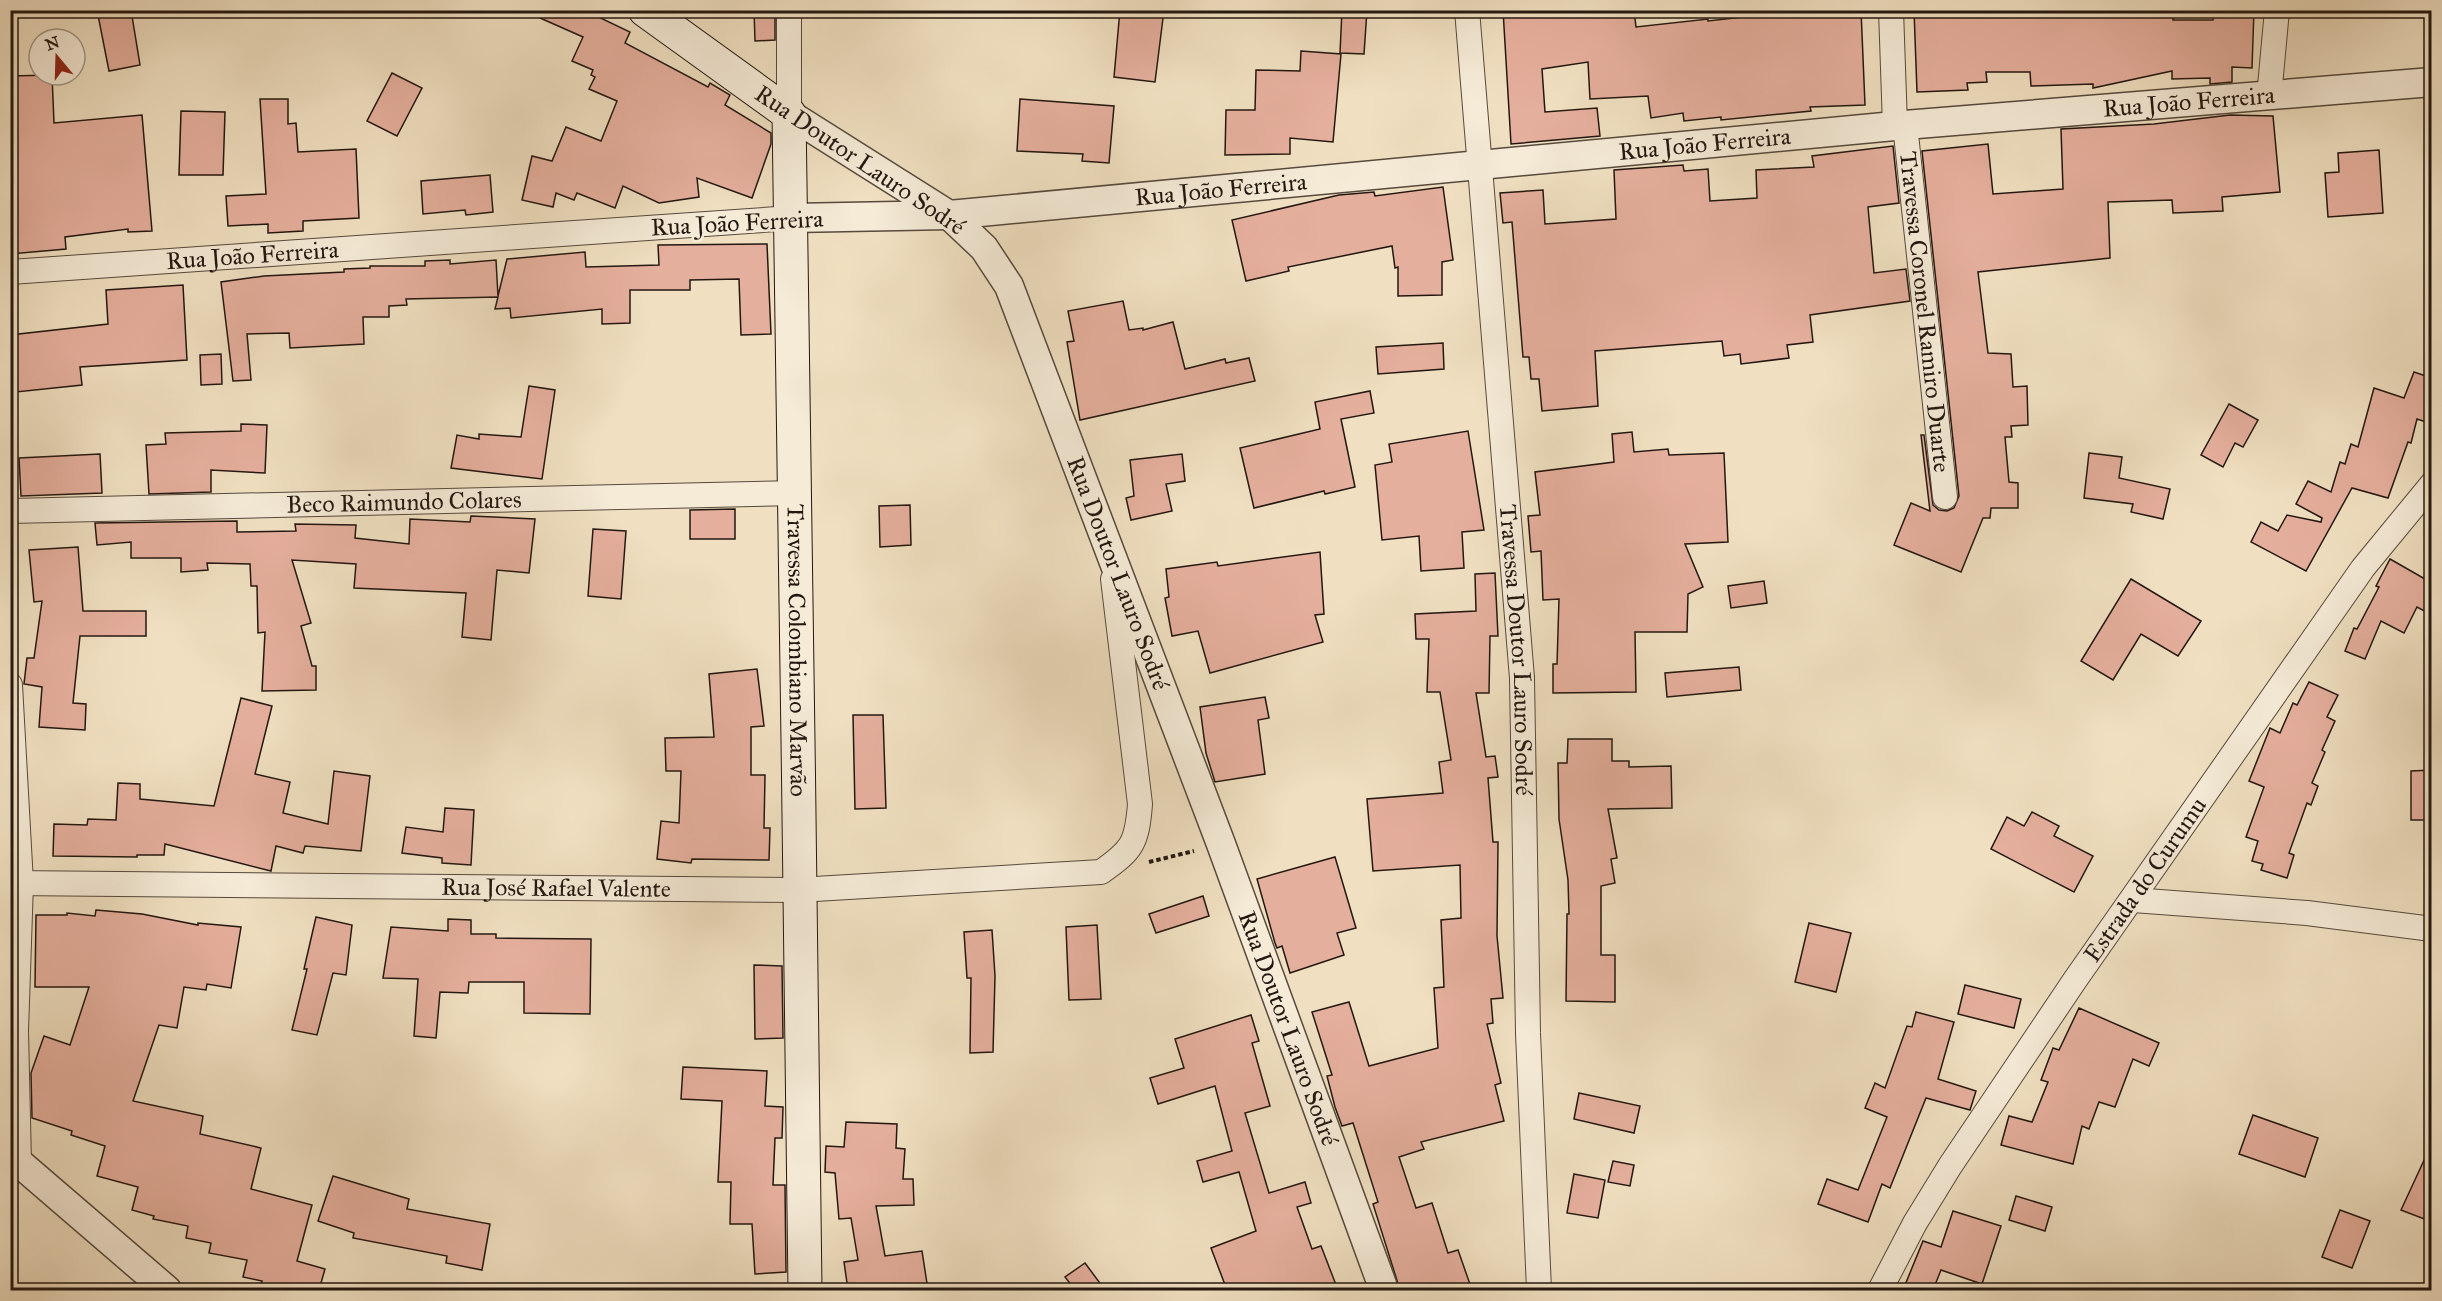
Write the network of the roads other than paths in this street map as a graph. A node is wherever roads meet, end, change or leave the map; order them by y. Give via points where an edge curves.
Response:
1 (645, 10) edge
2 (789, 10) edge
3 (1467, 10) edge
4 (1891, 10) edge
5 (2277, 10) edge
6 (2432, 82) edge
7 (2269, 97) junction
8 (789, 114) junction
9 (1900, 126) junction
10 (1481, 165) junction
11 (949, 215) junction
12 (792, 218) junction
13 (10, 272) edge
14 (2432, 484) edge
15 (797, 493) junction
16 (1945, 497) dead end
17 (10, 511) edge
18 (1110, 553) junction
19 (10, 685) edge
20 (16, 883) edge
21 (798, 890) junction
22 (2133, 900) junction
23 (2432, 928) edge
24 (15, 1159) edge
25 (167, 1290) edge
26 (806, 1290) edge
27 (1384, 1290) edge
28 (1539, 1290) edge
29 (1880, 1290) edge

1 - 8 main road, Rua Doutor Lauro Sodré
2 - 8 street, Travessa Colombiano Marvão
3 - 10 street, Travessa Doutor Lauro Sodré
4 - 9 street, Travessa Coronel Ramiro Duarte
5 - 7 street
6 - 7 street, Rua João Ferreira
7 - 9 street, Rua João Ferreira
8 - 11 street, Rua Doutor Lauro Sodré
8 - 12 main road, Travessa Colombiano Marvão
9 - 10 street, Rua João Ferreira
9 - 16 street, Travessa Coronel Ramiro Duarte
10 - 11 street, Rua João Ferreira
10 - 28 street, Travessa Doutor Lauro Sodré via 1522,678 1528,1033
11 - 12 street, Rua João Ferreira
11 - 18 street, Rua Doutor Lauro Sodré via 984,248 1009,286
12 - 13 street, Rua João Ferreira
12 - 15 main road, Travessa Colombiano Marvão
14 - 22 street, Estrada do Curumu via 2363,568
15 - 17 street, Beco Raimundo Colares
15 - 21 main road, Travessa Colombiano Marvão
18 - 21 street, Rua José Rafael Valente via 1140,804 1138,835 1120,859 1101,872
18 - 27 street, Rua Doutor Lauro Sodré
19 - 20 street
20 - 21 street, Rua José Rafael Valente
20 - 24 street
21 - 26 main road, Travessa Colombiano Marvão
22 - 23 street via 2307,913
22 - 29 street, Estrada do Curumu via 1950,1166
24 - 25 street

